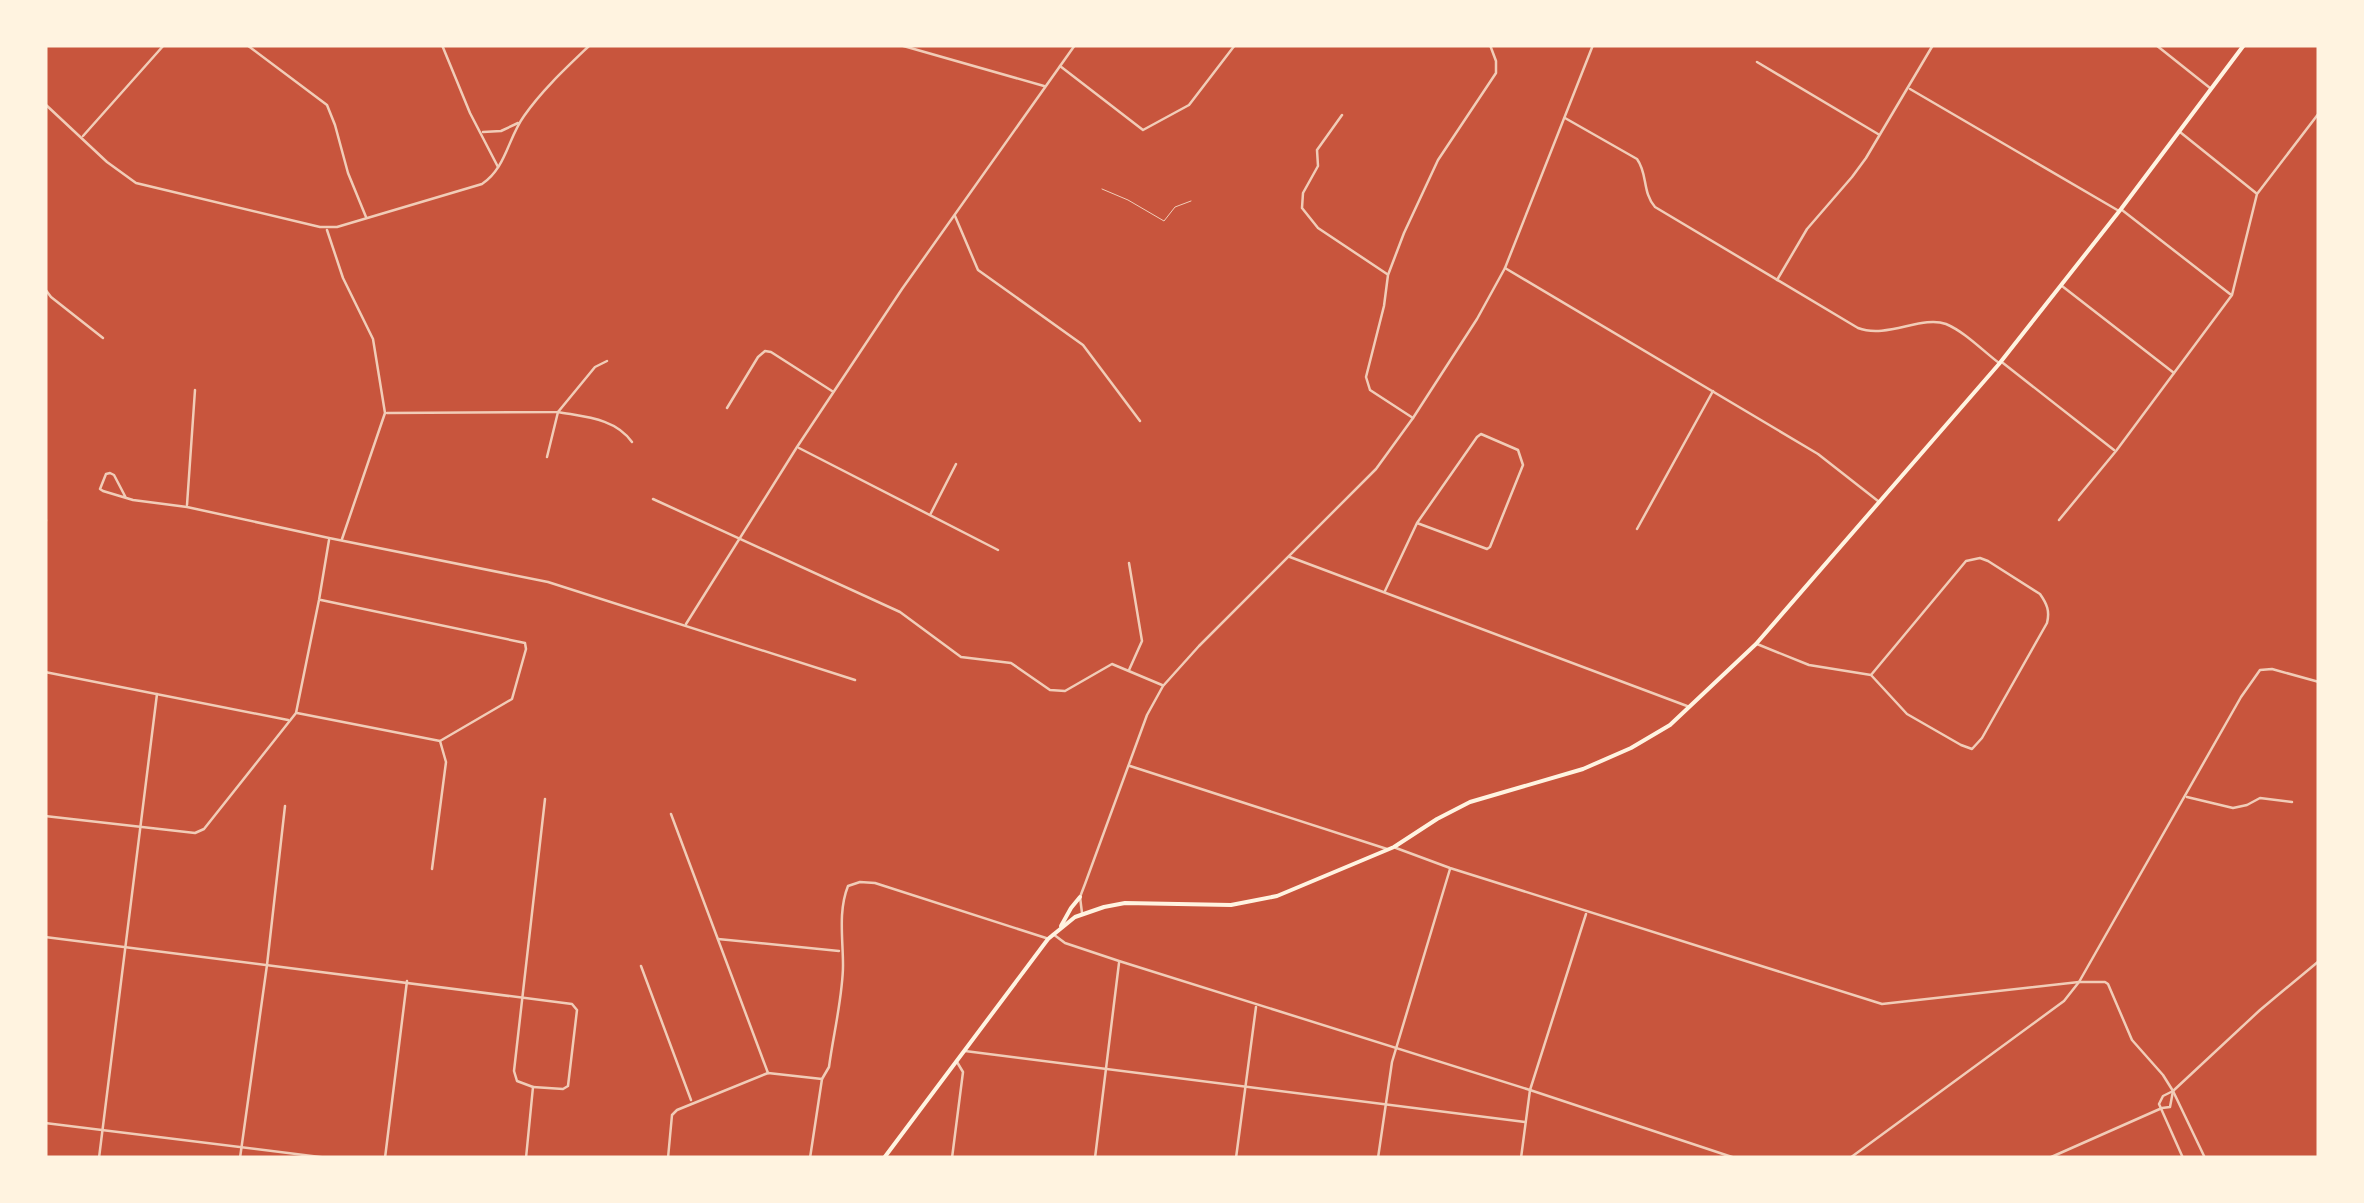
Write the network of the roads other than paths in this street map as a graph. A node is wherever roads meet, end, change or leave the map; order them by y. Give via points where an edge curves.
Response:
1 (164, 45) edge
2 (247, 45) edge
3 (442, 45) edge
4 (590, 45) edge
5 (900, 45) edge
6 (1075, 45) edge
7 (1234, 45) edge
8 (1490, 45) edge
9 (1593, 45) edge
10 (1933, 45) edge
11 (2156, 45) edge
12 (2244, 45) edge
13 (1757, 62) dead end
14 (1060, 66) junction
15 (1046, 86) junction
16 (1909, 88) junction
17 (2211, 89) junction
18 (45, 104) edge
19 (2319, 112) edge
20 (1342, 115) dead end
21 (1564, 118) junction
22 (520, 122) junction
23 (2179, 131) junction
24 (480, 132) junction
25 (1880, 135) junction
26 (82, 138) junction
27 (499, 168) junction
28 (1102, 189) dead end
29 (2257, 194) junction
30 (1191, 201) dead end
31 (2120, 210) junction
32 (955, 214) junction
33 (367, 219) junction
34 (327, 228) junction
35 (1505, 268) junction
36 (1388, 275) junction
37 (1778, 280) junction
38 (2060, 285) junction
39 (45, 289) edge
40 (2232, 295) junction
41 (103, 338) dead end
42 (606, 360) dead end
43 (2000, 362) junction
44 (2174, 373) junction
45 (195, 390) dead end
46 (1713, 391) junction
47 (834, 392) junction
48 (726, 408) dead end
49 (558, 412) junction
50 (385, 413) junction
51 (1413, 418) junction
52 (1140, 422) dead end
53 (632, 442) dead end
54 (797, 447) junction
55 (2116, 451) junction
56 (547, 457) dead end
57 (956, 464) dead end
58 (126, 498) junction
59 (653, 498) dead end
60 (1879, 502) junction
61 (186, 507) junction
62 (930, 516) junction
63 (46, 520) edge
64 (2059, 520) dead end
65 (1418, 523) junction
66 (45, 527) edge
67 (1637, 529) dead end
68 (740, 537) junction
69 (329, 538) junction
70 (342, 540) junction
71 (998, 550) dead end
72 (1290, 556) junction
73 (1129, 563) dead end
74 (1385, 592) junction
75 (319, 600) junction
76 (686, 624) junction
77 (1756, 644) junction
78 (1129, 671) junction
79 (45, 672) edge
80 (1871, 675) junction
81 (855, 680) dead end
82 (2319, 682) edge
83 (1163, 686) junction
84 (157, 694) junction
85 (1690, 708) junction
86 (296, 713) junction
87 (290, 720) junction
88 (440, 740) junction
89 (1130, 766) junction
90 (2185, 796) junction
91 (545, 799) dead end
92 (2292, 802) dead end
93 (285, 806) dead end
94 (672, 814) dead end
95 (45, 816) edge
96 (140, 828) junction
97 (1391, 848) junction
98 (1450, 868) junction
99 (432, 870) dead end
100 (1080, 897) junction
101 (1587, 912) junction
102 (1082, 913) junction
103 (1060, 927) junction
104 (45, 936) edge
105 (1050, 936) junction
106 (717, 939) junction
107 (126, 946) junction
108 (841, 951) junction
109 (1119, 961) junction
110 (2319, 962) edge
111 (266, 965) junction
112 (641, 966) dead end
113 (406, 981) junction
114 (2079, 982) junction
115 (524, 996) junction
116 (1256, 1005) junction
117 (1396, 1049) junction
118 (964, 1050) junction
119 (956, 1061) junction
120 (1107, 1070) junction
121 (768, 1073) junction
122 (822, 1079) junction
123 (533, 1087) junction
124 (1245, 1088) junction
125 (1530, 1090) junction
126 (2173, 1091) junction
127 (692, 1103) junction
128 (1385, 1104) junction
129 (2172, 1105) junction
130 (2162, 1108) junction
131 (2185, 1114) junction
132 (45, 1122) edge
133 (1525, 1122) junction
134 (102, 1130) junction
135 (240, 1146) junction
136 (2072, 1148) junction
137 (99, 1158) edge
138 (240, 1158) edge
139 (328, 1158) edge
140 (385, 1158) edge
141 (526, 1158) edge
142 (668, 1158) edge
143 (810, 1158) edge
144 (884, 1158) edge
145 (952, 1158) edge
146 (1095, 1158) edge
147 (1236, 1158) edge
148 (1378, 1158) edge
149 (1521, 1158) edge
150 (1735, 1158) edge
151 (1850, 1158) edge
152 (2048, 1158) edge
153 (2077, 1158) edge
154 (2184, 1158) edge
155 (2205, 1158) edge

1 - 26 street
2 - 33 street via 327,105
3 - 24 street
4 - 22 street
5 - 15 street
6 - 14 street
7 - 14 street via 1189,105 1142,130
8 - 36 street via 1496,73 1438,160
9 - 21 street
10 - 16 street
11 - 17 street
12 - 17 main road
13 - 25 street
14 - 15 street
15 - 32 street
16 - 25 street
16 - 31 street
17 - 23 main road
18 - 26 street
19 - 29 street
20 - 36 street via 1318,150 1302,208 1318,228
21 - 35 street
21 - 37 street via 1637,159 1655,206
22 - 24 street
22 - 27 street
23 - 29 street
23 - 31 main road
24 - 27 street
25 - 37 street via 1807,230
26 - 34 street via 136,183
27 - 33 street via 482,184
28 - 30 lane via 1164,221 1175,206
29 - 40 street
31 - 38 main road
31 - 40 street
32 - 47 street
32 - 52 street via 978,270 1083,345
33 - 34 street
34 - 50 street via 373,339
35 - 46 street
35 - 51 street
36 - 51 street via 1366,384
37 - 43 street via 1868,332 1948,325
38 - 43 main road
38 - 44 street
39 - 41 street
40 - 44 street
42 - 49 street
43 - 55 street
43 - 60 main road
44 - 55 street
45 - 61 street
46 - 60 street via 1818,454
46 - 67 street
47 - 48 street via 765,351
47 - 54 street
49 - 50 street
49 - 53 street via 608,422
49 - 56 street
50 - 70 street
51 - 72 street via 1376,469
54 - 62 street
54 - 68 street
55 - 64 street
57 - 62 street
58 - 58 street via 100,489 106,474 114,475
58 - 61 street
59 - 68 street
60 - 77 main road
61 - 69 street
62 - 71 street
63 - 66 street
65 - 65 street via 1481,434 1518,450 1523,465 1490,547
65 - 74 street
68 - 76 street
68 - 78 street via 900,612 960,657 1011,662 1050,690 1065,691 1107,665
69 - 70 street
69 - 75 street
70 - 76 street via 548,582
72 - 74 street
72 - 83 street
73 - 78 street via 1142,641
74 - 85 street
75 - 86 street
75 - 88 street via 521,640 526,646 512,699
76 - 81 street
77 - 80 street via 1809,665
77 - 85 main road
78 - 83 street
79 - 84 street
80 - 80 street via 1907,714 1972,749 2048,609 2040,594 1988,561 1966,561
82 - 90 street via 2260,670
83 - 89 street
84 - 87 street
84 - 96 street
85 - 97 main road via 1631,748 1470,802
86 - 87 street
86 - 88 street
87 - 96 street via 202,831
88 - 99 street via 446,762
89 - 97 street
89 - 100 street
90 - 92 street via 2233,808 2260,798
90 - 114 street
91 - 115 street
93 - 111 street
94 - 106 street
95 - 96 street
96 - 107 street
97 - 98 street
97 - 102 main road via 1250,903 1124,903
98 - 101 street
98 - 117 street
100 - 102 street
100 - 103 main road
101 - 114 street via 1882,1004
101 - 125 street
102 - 103 main road
103 - 105 main road
104 - 107 street
105 - 108 street via 860,882 846,890
105 - 109 street
105 - 118 main road
106 - 108 street
106 - 121 street
107 - 111 street
107 - 134 street
108 - 122 street via 829,1067
109 - 116 street
109 - 120 street
110 - 126 street
111 - 113 street
111 - 135 street
112 - 127 street
113 - 115 street
113 - 140 street
114 - 126 street via 2108,984 2132,1040
114 - 151 street via 2059,1007
115 - 123 street via 514,1071 517,1081
115 - 123 street via 577,1010 568,1086
116 - 117 street
116 - 124 street
117 - 125 street
117 - 128 street
118 - 119 main road
118 - 120 street
119 - 144 main road
119 - 145 street via 963,1072
120 - 124 street
120 - 146 street
121 - 122 street
121 - 127 street
122 - 143 street
123 - 141 street
124 - 128 street
124 - 147 street
125 - 133 street
125 - 150 street
126 - 129 street
126 - 130 street via 2161,1099
126 - 131 street
127 - 142 street via 672,1116
128 - 133 street
128 - 148 street
129 - 130 street
129 - 131 street
130 - 136 street
130 - 154 street
131 - 155 street
132 - 134 street
133 - 149 street
134 - 135 street
134 - 137 street
135 - 138 street
135 - 139 street
136 - 152 street
136 - 153 street

